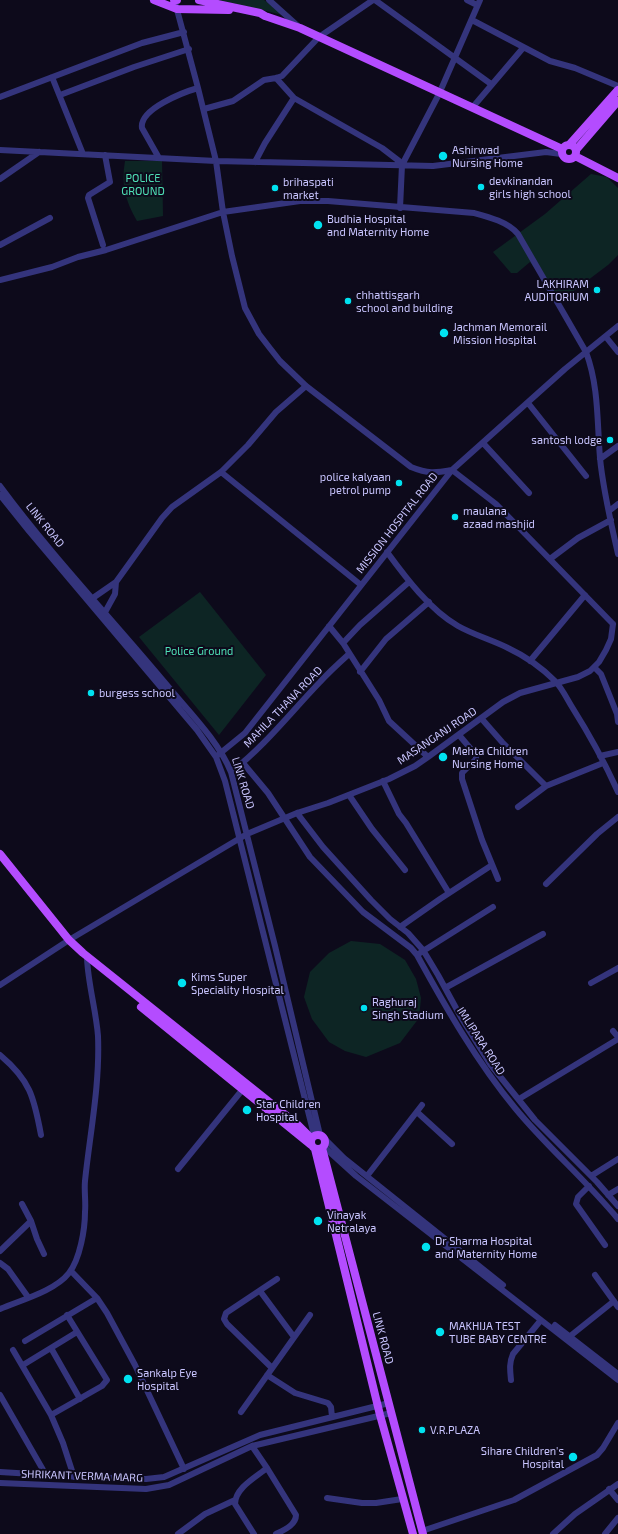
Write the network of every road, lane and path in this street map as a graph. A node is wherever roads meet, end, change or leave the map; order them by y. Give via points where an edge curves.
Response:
1 (154, 0) edge
2 (199, 0) edge
3 (269, 0) edge
4 (374, 0) edge
5 (467, 0) edge
6 (175, 2) edge
7 (478, 3) edge
8 (265, 16) junction
9 (472, 20) junction
10 (300, 28) junction
11 (184, 32) junction
12 (319, 37) junction
13 (523, 48) junction
14 (188, 49) junction
15 (455, 59) junction
16 (52, 77) junction
17 (276, 78) junction
18 (491, 84) junction
19 (618, 86) edge
20 (198, 88) junction
21 (618, 90) edge
22 (439, 94) junction
23 (60, 95) junction
24 (0, 97) edge
25 (294, 98) junction
26 (618, 101) edge
27 (472, 108) junction
28 (204, 109) junction
29 (0, 150) edge
30 (574, 150) junction
31 (562, 151) junction
32 (39, 152) junction
33 (83, 154) junction
34 (105, 155) junction
35 (159, 158) junction
36 (216, 161) junction
37 (255, 162) junction
38 (402, 165) junction
39 (618, 178) edge
40 (0, 179) edge
41 (400, 208) junction
42 (223, 212) junction
43 (50, 218) dead end
44 (0, 245) edge
45 (103, 245) dead end
46 (0, 280) edge
47 (618, 326) edge
48 (606, 337) junction
49 (586, 352) junction
50 (618, 352) edge
51 (306, 386) junction
52 (528, 403) junction
53 (483, 442) junction
54 (618, 446) edge
55 (600, 458) junction
56 (452, 470) junction
57 (221, 472) junction
58 (586, 476) dead end
59 (0, 486) edge
60 (529, 493) dead end
61 (0, 495) edge
62 (618, 504) edge
63 (609, 511) junction
64 (610, 520) junction
65 (387, 552) junction
66 (618, 554) edge
67 (550, 559) junction
68 (116, 582) junction
69 (409, 582) junction
70 (361, 585) junction
71 (585, 595) junction
72 (91, 599) junction
73 (429, 602) junction
74 (103, 614) junction
75 (616, 623) edge
76 (329, 626) junction
77 (343, 643) junction
78 (349, 654) junction
79 (530, 660) junction
80 (595, 668) junction
81 (360, 672) junction
82 (557, 683) junction
83 (481, 718) junction
84 (618, 722) edge
85 (459, 735) junction
86 (221, 752) junction
87 (618, 752) edge
88 (428, 756) junction
89 (600, 756) junction
90 (216, 757) junction
91 (243, 763) junction
92 (603, 763) junction
93 (231, 772) junction
94 (615, 779) edge
95 (383, 781) junction
96 (546, 786) junction
97 (618, 792) edge
98 (349, 795) junction
99 (518, 807) dead end
100 (297, 813) junction
101 (618, 817) edge
102 (285, 818) junction
103 (247, 834) junction
104 (240, 839) junction
105 (0, 854) edge
106 (0, 862) edge
107 (492, 865) junction
108 (405, 870) dead end
109 (498, 879) dead end
110 (546, 884) dead end
111 (450, 893) junction
112 (493, 907) dead end
113 (400, 927) junction
114 (543, 934) dead end
115 (67, 941) junction
116 (423, 950) junction
117 (417, 956) junction
118 (87, 961) junction
119 (618, 968) edge
120 (591, 983) dead end
121 (0, 985) edge
122 (445, 988) junction
123 (613, 1031) dead end
124 (618, 1038) edge
125 (0, 1055) edge
126 (243, 1089) junction
127 (519, 1099) junction
128 (422, 1105) dead end
129 (417, 1112) junction
130 (41, 1134) dead end
131 (318, 1142) junction
132 (452, 1144) dead end
133 (618, 1159) edge
134 (178, 1169) dead end
135 (367, 1176) junction
136 (591, 1176) junction
137 (589, 1186) junction
138 (618, 1190) edge
139 (608, 1195) junction
140 (22, 1204) dead end
141 (618, 1206) edge
142 (618, 1219) edge
143 (31, 1221) junction
144 (605, 1245) dead end
145 (0, 1251) edge
146 (44, 1254) dead end
147 (0, 1263) edge
148 (71, 1271) junction
149 (595, 1275) dead end
150 (277, 1279) dead end
151 (260, 1291) junction
152 (28, 1297) junction
153 (97, 1298) junction
154 (614, 1300) junction
155 (618, 1307) edge
156 (0, 1309) edge
157 (67, 1315) junction
158 (310, 1315) dead end
159 (541, 1320) junction
160 (77, 1332) junction
161 (294, 1337) junction
162 (570, 1337) junction
163 (25, 1341) dead end
164 (51, 1348) junction
165 (13, 1350) dead end
166 (23, 1366) junction
167 (272, 1368) junction
168 (618, 1374) edge
169 (267, 1375) junction
170 (511, 1380) dead end
171 (618, 1380) edge
172 (0, 1395) edge
173 (80, 1399) junction
174 (389, 1403) junction
175 (379, 1410) junction
176 (241, 1412) dead end
177 (391, 1413) junction
178 (51, 1415) junction
179 (332, 1417) junction
180 (618, 1424) edge
181 (252, 1446) junction
182 (267, 1468) junction
183 (184, 1469) junction
184 (0, 1472) edge
185 (46, 1475) junction
186 (74, 1476) junction
187 (0, 1483) edge
188 (618, 1484) edge
189 (609, 1489) junction
190 (327, 1498) dead end
191 (402, 1499) junction
192 (235, 1500) junction
193 (618, 1500) edge
194 (618, 1518) edge
195 (422, 1532) edge
196 (178, 1534) edge
197 (254, 1534) edge
198 (276, 1534) edge
199 (413, 1534) edge
200 (553, 1534) edge
201 (605, 1534) edge

1 - 6 main road
2 - 8 main road
3 - 10 street
4 - 12 street
4 - 15 street
5 - 7 street
6 - 8 main road
6 - 11 street
7 - 9 street
8 - 10 main road
9 - 13 street
9 - 15 street
10 - 12 main road
11 - 14 street
11 - 16 street via 142,43
12 - 17 street via 286,73
12 - 22 main road
13 - 18 street
13 - 19 street via 550,61 575,68
14 - 20 street
14 - 23 street
15 - 18 street
15 - 22 street
16 - 23 street
16 - 24 street
17 - 25 street
17 - 28 street via 264,80 233,101
18 - 27 street
20 - 28 street
20 - 35 street via 168,99 142,122 142,128
21 - 30 main road
22 - 27 main road
22 - 38 street
23 - 33 street
25 - 37 street via 264,143
25 - 38 street via 382,148
26 - 30 main road
27 - 31 main road
28 - 36 street
29 - 32 street
30 - 31 main road via 564,146
30 - 31 main road via 571,159 565,158
30 - 39 main road
31 - 38 street via 433,166
32 - 33 street
32 - 40 street
33 - 34 street
34 - 35 street
34 - 45 street via 110,182 88,198
35 - 36 street
36 - 37 street
36 - 42 street
37 - 38 street
38 - 41 street
41 - 42 street via 306,200
41 - 49 street via 474,213 495,219 514,229
42 - 46 street via 52,267
42 - 51 street via 245,308 269,347
43 - 44 street
47 - 48 street, MISSION HOSPITAL ROAD
48 - 49 street, MISSION HOSPITAL ROAD
48 - 50 street
49 - 52 street, MISSION HOSPITAL ROAD
49 - 55 street via 595,382
51 - 56 street via 411,468 433,474
51 - 57 street via 276,412
52 - 53 street, MISSION HOSPITAL ROAD
52 - 58 street
53 - 56 street, MISSION HOSPITAL ROAD
53 - 60 street
54 - 55 street
55 - 63 street
56 - 65 street, MISSION HOSPITAL ROAD
56 - 67 street via 496,504
57 - 68 street via 172,507
57 - 70 street
59 - 72 street, LINK ROAD
61 - 72 street, LINK ROAD
62 - 63 street
63 - 64 street
64 - 66 street
64 - 67 street via 578,538
65 - 69 street
65 - 70 street, MISSION HOSPITAL ROAD
67 - 71 street
68 - 72 street
68 - 74 street via 115,594
69 - 73 street
69 - 77 street
70 - 76 street, MISSION HOSPITAL ROAD
71 - 75 street
71 - 79 street
72 - 74 street, LINK ROAD
73 - 79 street via 458,626
73 - 81 street via 386,639
74 - 86 street, LINK ROAD
74 - 90 street, LINK ROAD
75 - 80 street via 611,639
76 - 77 street
76 - 86 street, MISSION HOSPITAL ROAD via 245,732
77 - 78 street
78 - 81 street
78 - 91 street, MAHILA THANA ROAD
79 - 82 street
80 - 82 street, MASANGANJ ROAD via 584,675
80 - 84 street via 601,674
81 - 88 street via 379,700 389,721
82 - 83 street, MASANGANJ ROAD via 520,693
82 - 89 street
83 - 85 street, MASANGANJ ROAD
83 - 96 street
85 - 88 street, MASANGANJ ROAD
85 - 107 street via 476,755 476,759 462,773 462,779
86 - 90 street, MISSION HOSPITAL ROAD
86 - 93 street, LINK ROAD
87 - 89 street
88 - 95 street, MASANGANJ ROAD via 415,766
89 - 92 street
90 - 104 street, LINK ROAD
91 - 93 street, MAHILA THANA ROAD
91 - 102 street, IMLIPARA ROAD via 261,783
92 - 94 street
92 - 96 street
93 - 103 street, LINK ROAD
94 - 97 street
95 - 98 street, MASANGANJ ROAD
95 - 111 street via 399,814
96 - 99 street
98 - 100 street, MASANGANJ ROAD
98 - 108 street
100 - 102 street, MASANGANJ ROAD
100 - 113 street, IMLIPARA ROAD via 323,847 390,920
101 - 110 street
102 - 103 street, MASANGANJ ROAD
102 - 117 street, IMLIPARA ROAD via 310,857 363,912 411,948
103 - 104 street, MASANGANJ ROAD
103 - 131 street, LINK ROAD via 277,954
104 - 115 street, MASANGANJ ROAD
104 - 131 street, LINK ROAD
105 - 115 main road
106 - 115 main road
107 - 109 street
107 - 111 street
111 - 113 street
112 - 116 street
113 - 116 street, IMLIPARA ROAD
114 - 122 street
115 - 118 main road
115 - 121 street, MASANGANJ ROAD
116 - 117 street
116 - 122 street, IMLIPARA ROAD
117 - 137 street, IMLIPARA ROAD via 484,1067 524,1118
118 - 126 main road
118 - 131 main road
118 - 148 street via 98,1034 96,1090 85,1182 85,1220 79,1250
119 - 120 street
122 - 127 street, IMLIPARA ROAD via 481,1050
123 - 124 street
124 - 127 street
125 - 130 street via 17,1070 33,1098
126 - 131 main road via 303,1140
126 - 134 street
127 - 136 street, IMLIPARA ROAD via 535,1120
128 - 129 street
129 - 132 street
129 - 135 street
131 - 135 street
131 - 159 street via 356,1176
131 - 174 main road, LINK ROAD
131 - 175 main road, LINK ROAD
133 - 136 street
135 - 162 street
136 - 139 street, IMLIPARA ROAD
137 - 142 street, IMLIPARA ROAD
137 - 144 street via 578,1197 576,1204
138 - 139 street
139 - 141 street, IMLIPARA ROAD
140 - 143 street
143 - 145 street
143 - 146 street
147 - 152 street
148 - 152 street via 58,1283
148 - 153 street
149 - 154 street
150 - 151 street
151 - 161 street
151 - 167 street via 226,1313 224,1319
152 - 156 street
153 - 157 street
153 - 183 street via 135,1365
154 - 155 street
154 - 162 street
157 - 160 street
157 - 163 street
158 - 161 street
159 - 170 street via 513,1354 509,1363
159 - 171 street
160 - 164 street
160 - 173 street via 107,1380 102,1386
161 - 167 street
162 - 168 street
164 - 166 street
164 - 173 street
165 - 166 street
166 - 178 street
167 - 169 street
169 - 176 street
169 - 179 street via 295,1393 328,1403
172 - 185 street
173 - 178 street
174 - 175 street, SHRIKANT VERMA MARG
174 - 177 main road, LINK ROAD
175 - 177 street, SHRIKANT VERMA MARG
175 - 179 street, SHRIKANT VERMA MARG
175 - 181 street, SHRIKANT VERMA MARG
175 - 191 main road, LINK ROAD
177 - 195 main road, LINK ROAD
178 - 186 street
179 - 183 street, SHRIKANT VERMA MARG via 260,1435
180 - 195 street via 597,1455 514,1500
181 - 182 street
181 - 187 street, SHRIKANT VERMA MARG via 169,1485 146,1489
182 - 192 street via 238,1492
182 - 198 street via 296,1515 292,1524
183 - 186 street, SHRIKANT VERMA MARG via 164,1477 146,1479
184 - 185 street, SHRIKANT VERMA MARG
185 - 186 street, SHRIKANT VERMA MARG
188 - 189 street
189 - 193 street
189 - 200 street
190 - 191 street via 362,1503
191 - 199 main road, LINK ROAD
192 - 196 street via 205,1514
192 - 197 street
194 - 201 street

